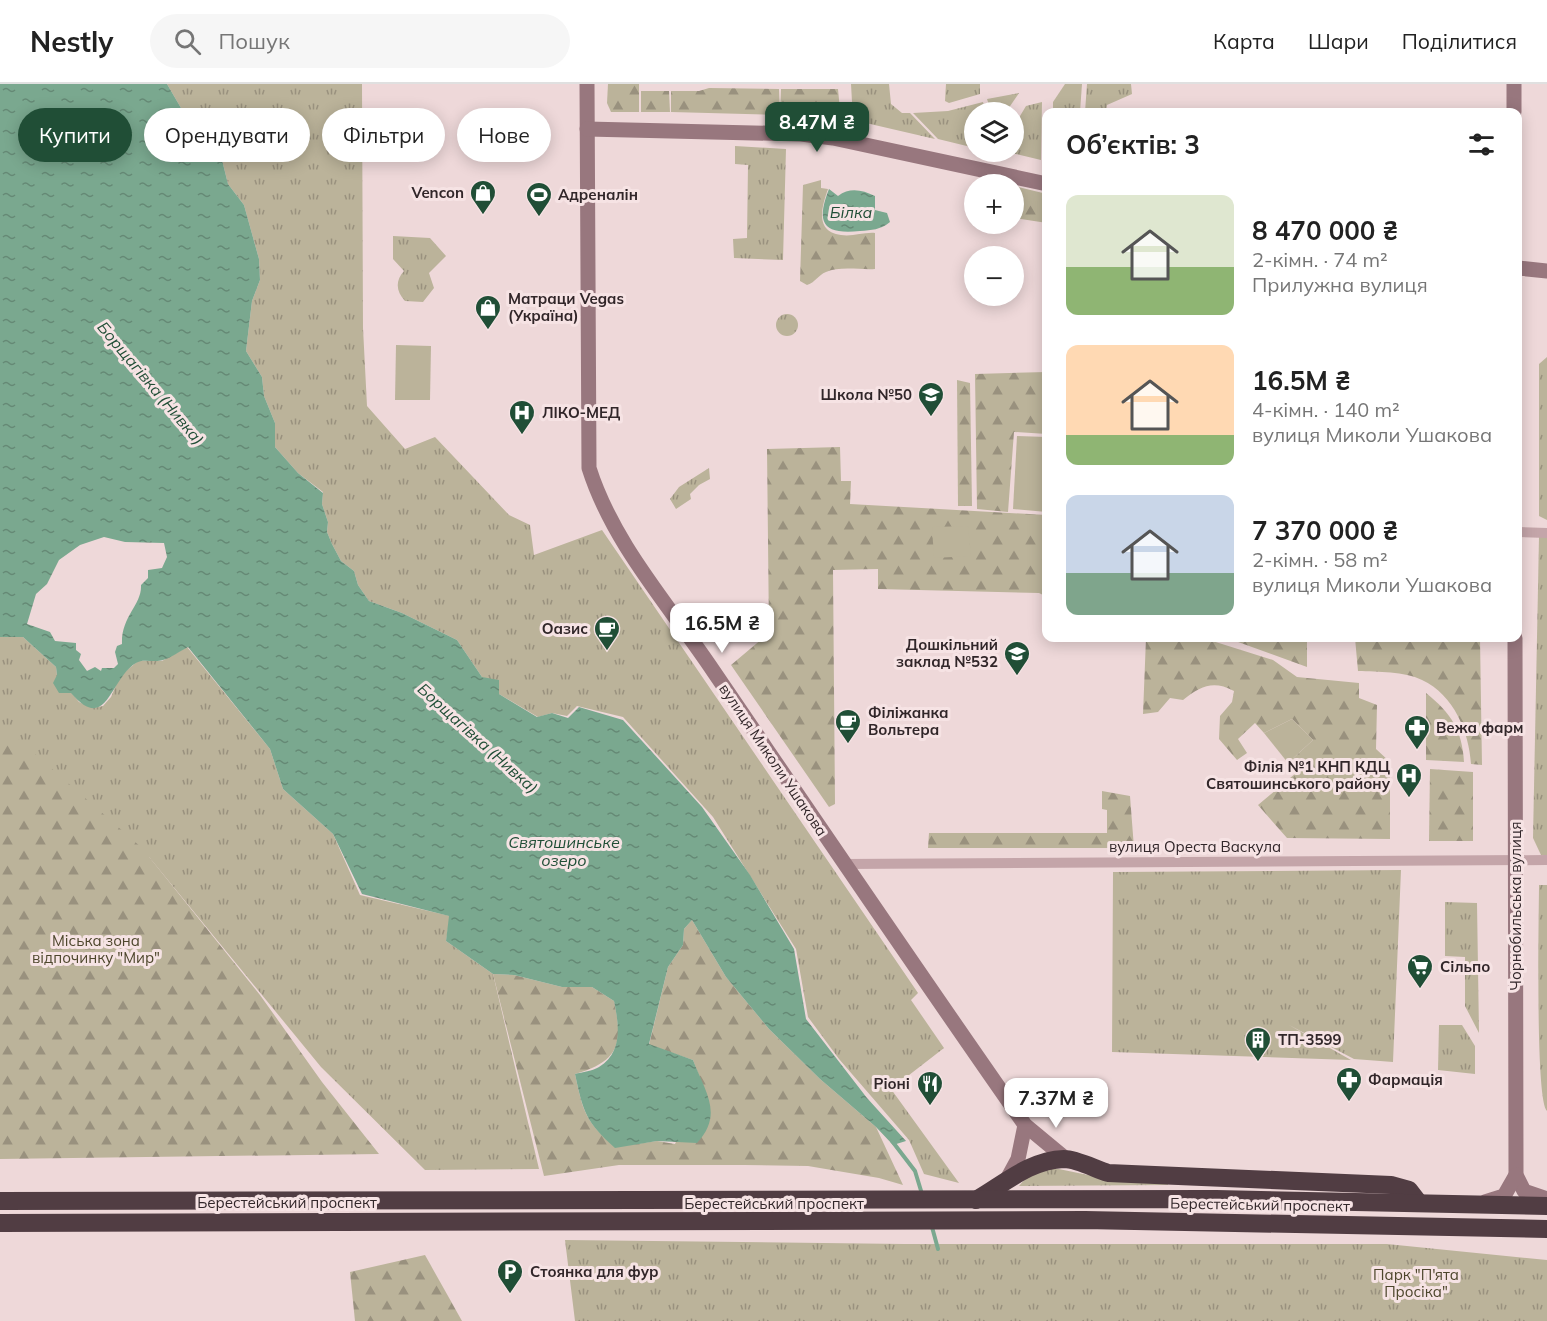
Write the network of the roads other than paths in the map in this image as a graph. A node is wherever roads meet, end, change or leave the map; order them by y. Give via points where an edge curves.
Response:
1 (587, 84) edge
2 (1514, 84) edge
3 (1514, 108) edge
4 (587, 129) junction
5 (1042, 183) edge
6 (1522, 268) edge
7 (1547, 271) edge
8 (1522, 532) edge
9 (1547, 533) edge
10 (1515, 642) edge
11 (1515, 860) junction
12 (1547, 860) edge
13 (843, 864) junction
14 (1025, 1125) junction
15 (1066, 1159) junction
16 (1516, 1175) junction
17 (1004, 1185) junction
18 (1547, 1199) edge
19 (974, 1201) junction
20 (0, 1202) edge
21 (1419, 1203) junction
22 (1473, 1204) junction
23 (1547, 1206) edge
24 (0, 1222) edge
25 (1547, 1229) edge

1 - 4 street, вулиця Миколи Ушакова
2 - 3 street
4 - 5 street via 833,138
4 - 13 street, вулиця Миколи Ушакова via 589,468 598,496 653,585
6 - 7 street
8 - 9 street
10 - 11 street, Чорнобильська вулиця
11 - 12 street, вулиця Ореста Васкула
11 - 13 street, вулиця Ореста Васкула
11 - 16 street, Чорнобильська вулиця
13 - 14 street, вулиця Миколи Ушакова
14 - 15 street, вулиця Миколи Ушакова
14 - 17 street via 1018,1160
15 - 17 highway via 1020,1172
15 - 21 highway via 1108,1173 1391,1185 1409,1190
16 - 18 street via 1524,1191
16 - 22 street via 1504,1196
17 - 19 highway
19 - 20 highway, Берестейський проспект
19 - 21 highway, Берестейський проспект via 1216,1199
21 - 22 highway, Берестейський проспект
22 - 23 highway, Берестейський проспект
24 - 25 highway, Берестейський проспект via 1085,1220

